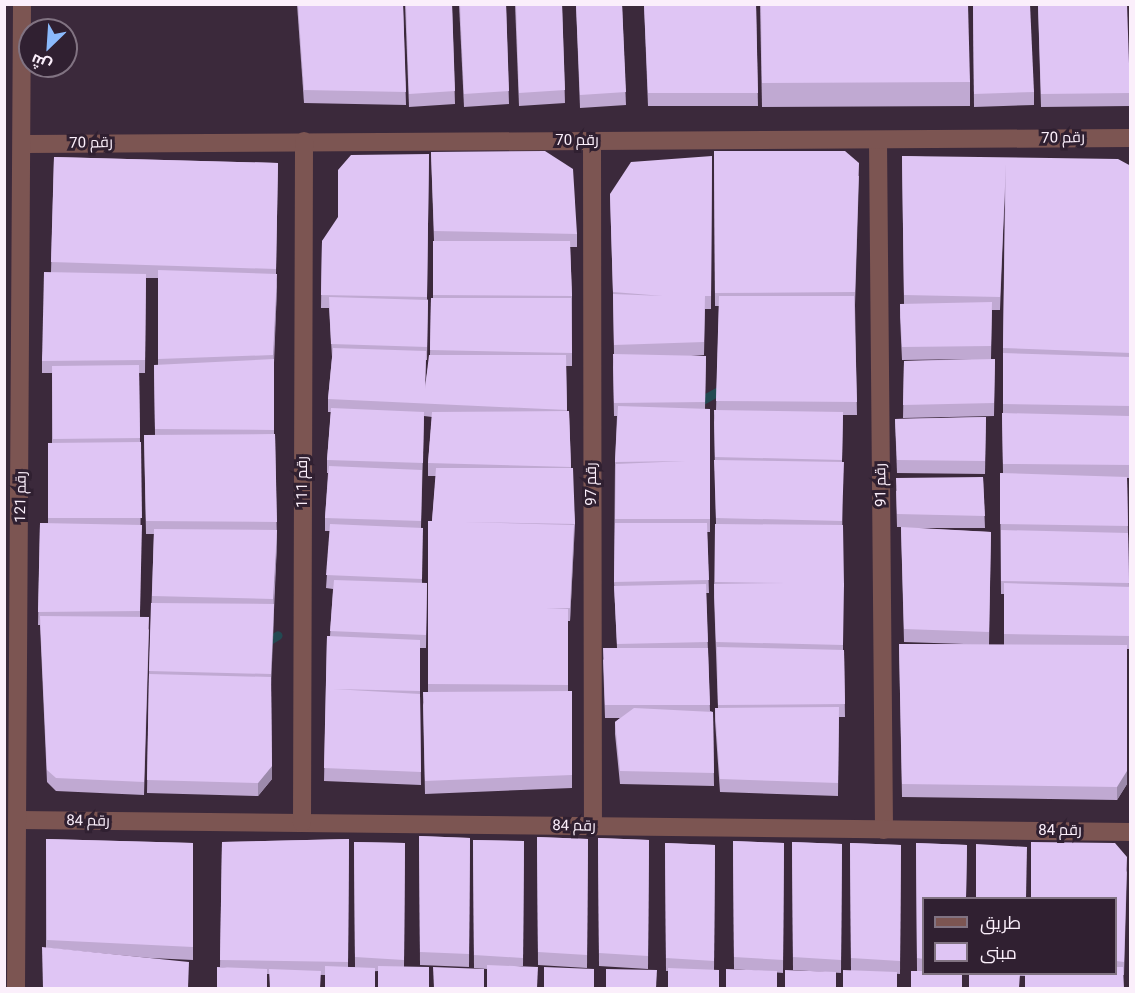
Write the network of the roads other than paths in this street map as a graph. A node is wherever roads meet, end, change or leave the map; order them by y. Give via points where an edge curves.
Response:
1 (22, 4) edge
2 (1131, 138) edge
3 (304, 141) junction
4 (592, 141) junction
5 (878, 141) junction
6 (24, 144) junction
7 (13, 484) edge
8 (18, 820) junction
9 (302, 824) junction
10 (593, 826) junction
11 (884, 830) junction
12 (1131, 832) edge
13 (16, 988) edge

1 - 6 street, رقم 121
2 - 5 street, رقم 70
3 - 4 street, رقم 70
3 - 6 street, رقم 70
3 - 9 street, رقم 111
4 - 5 street, رقم 70
4 - 10 street, رقم 97
5 - 11 street, رقم 91
6 - 7 street, رقم 121
7 - 8 street, رقم 121
8 - 9 street, رقم 84
8 - 13 street, رقم 121
9 - 10 street, رقم 84
10 - 11 street, رقم 84
11 - 12 street, رقم 84

